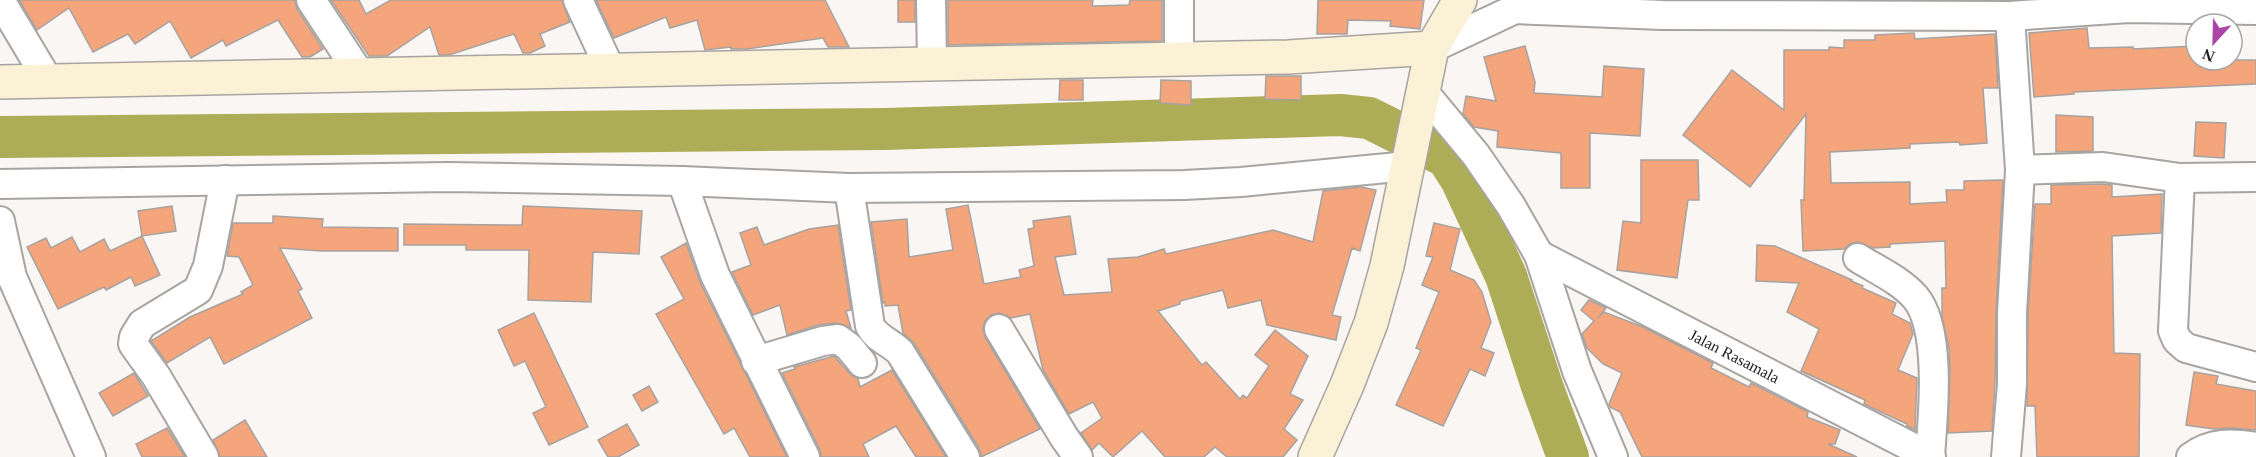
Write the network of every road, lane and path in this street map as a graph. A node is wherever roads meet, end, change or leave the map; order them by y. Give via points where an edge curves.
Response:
1 (0, 0) edge
2 (310, 0) edge
3 (578, 0) edge
4 (931, 0) edge
5 (1179, 0) edge
6 (1460, 0) edge
7 (2130, 4) edge
8 (1513, 5) edge
9 (2256, 10) edge
10 (2010, 16) junction
11 (1432, 48) junction
12 (1179, 59) junction
13 (932, 64) junction
14 (611, 71) junction
15 (361, 76) junction
16 (0, 82) edge
17 (49, 82) junction
18 (1422, 90) junction
19 (1410, 150) junction
20 (2020, 170) junction
21 (2256, 177) edge
22 (2180, 178) junction
23 (225, 180) junction
24 (682, 181) junction
25 (0, 184) edge
26 (849, 188) junction
27 (0, 220) edge
28 (1539, 255) junction
29 (1858, 258) dead end
30 (999, 329) dead end
31 (756, 361) junction
32 (862, 363) dead end
33 (2256, 367) edge
34 (2256, 447) edge
35 (2211, 454) edge
36 (91, 457) edge
37 (204, 457) edge
38 (805, 457) edge
39 (965, 457) edge
40 (1078, 457) edge
41 (1315, 457) edge
42 (1613, 457) edge
43 (1930, 457) edge
44 (2006, 457) edge

1 - 17 street
2 - 15 street
3 - 14 street
4 - 13 street
5 - 12 street
6 - 11 street
7 - 9 street
7 - 10 street
8 - 10 street via 1662,15
8 - 11 street
10 - 20 street
11 - 12 street via 1322,56
11 - 18 street
12 - 13 street
13 - 14 street
14 - 15 street
15 - 17 street
16 - 17 street
18 - 19 street
18 - 28 street via 1482,164
19 - 26 street via 1185,185
19 - 41 street via 1387,266 1371,322
20 - 22 street via 2103,167
20 - 44 street via 2012,313 2013,384
21 - 22 street
22 - 33 street via 2173,331 2186,348
23 - 24 street via 448,177
23 - 25 street
23 - 37 street via 208,266 198,290 142,324 134,337 134,344
24 - 26 street
24 - 31 street via 716,275
26 - 39 street via 870,326 876,337 900,352
27 - 36 street via 12,277
28 - 42 street via 1577,371
28 - 43 street, Jalan Rasamala
29 - 43 street via 1902,285 1917,299 1925,316 1933,370
30 - 40 street
31 - 32 street via 838,339
31 - 38 street
34 - 35 street via 2229,442

